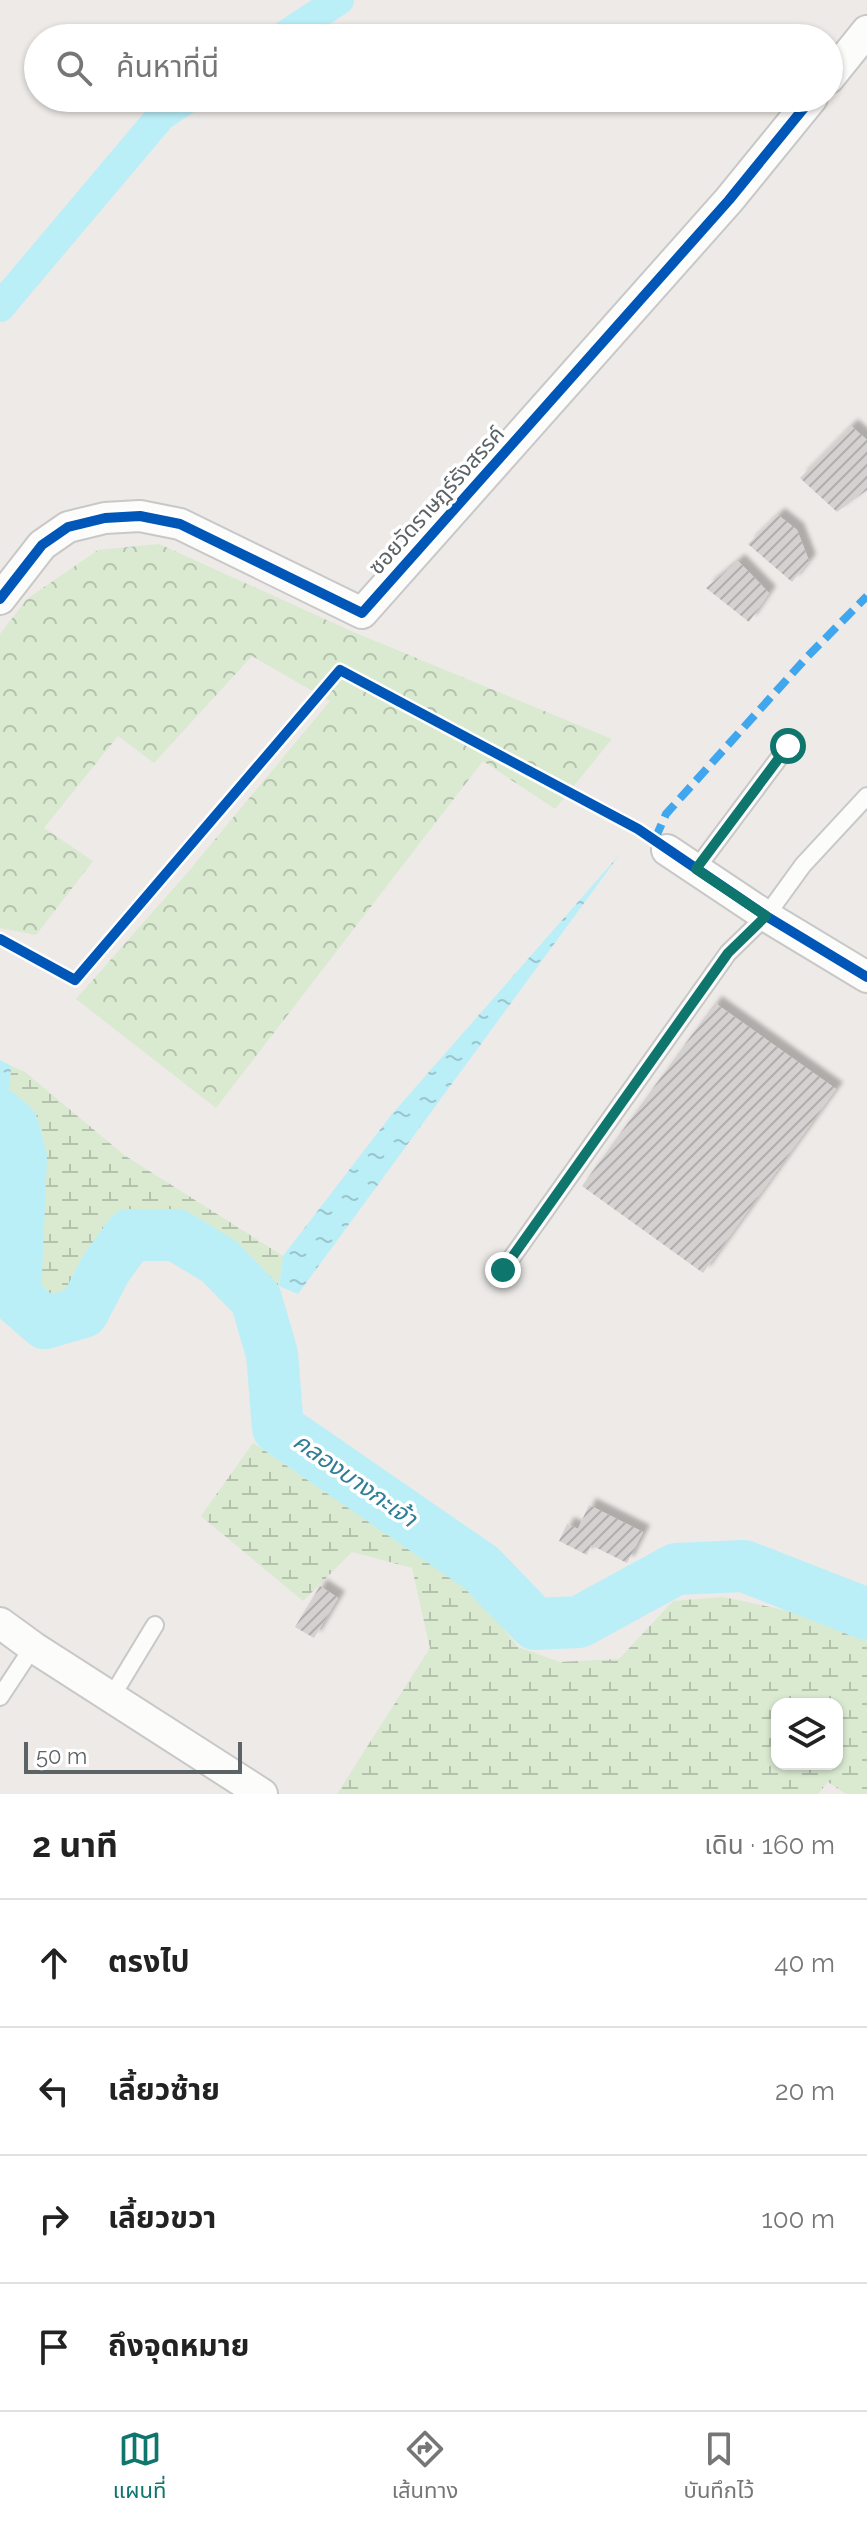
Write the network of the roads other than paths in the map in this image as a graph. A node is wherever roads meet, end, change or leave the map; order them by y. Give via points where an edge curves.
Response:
1 (867, 31) edge
2 (843, 61) edge
3 (801, 112) edge
4 (0, 599) edge
5 (788, 746) dead end
6 (867, 796) edge
7 (667, 850) dead end
8 (696, 869) junction
9 (766, 916) junction
10 (867, 977) edge
11 (503, 1270) dead end
12 (0, 1623) edge
13 (155, 1625) dead end
14 (33, 1647) junction
15 (112, 1696) junction
16 (0, 1697) edge
17 (262, 1794) edge

1 - 2 street
3 - 4 street, ซอยวัดราษฎร์รังสรรค์ via 729,200 362,613 180,524 140,516 68,527 42,545
5 - 8 lane
6 - 9 lane via 803,865
7 - 8 street
8 - 9 street
9 - 10 street
9 - 11 lane via 728,953
12 - 14 street
13 - 15 lane
14 - 15 street
14 - 16 lane
15 - 17 street

